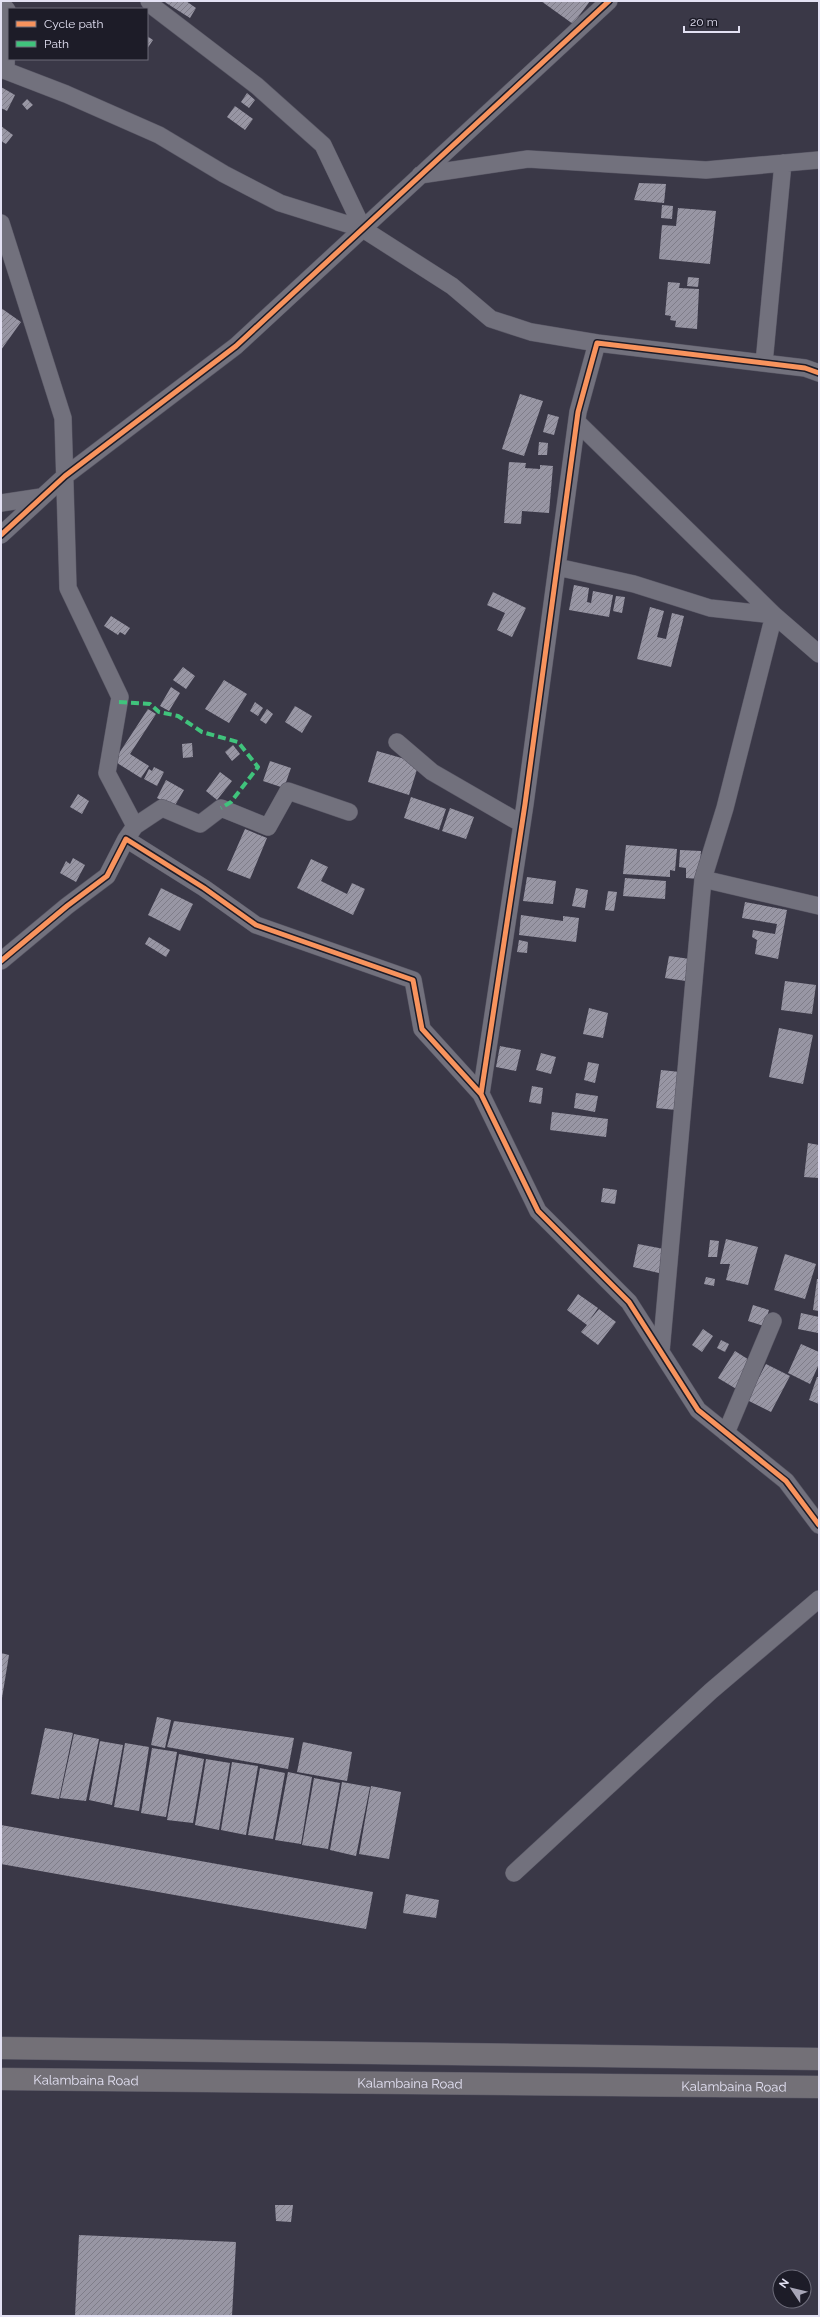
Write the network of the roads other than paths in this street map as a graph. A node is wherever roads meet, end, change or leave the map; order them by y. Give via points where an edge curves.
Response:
1 (149, 1) edge
2 (609, 1) edge
3 (1, 3) edge
4 (3, 70) edge
5 (819, 160) edge
6 (783, 163) junction
7 (420, 175) junction
8 (1, 223) edge
9 (363, 229) junction
10 (597, 343) junction
11 (764, 363) junction
12 (819, 373) edge
13 (577, 422) junction
14 (65, 476) junction
15 (41, 497) junction
16 (1, 503) edge
17 (1, 535) edge
18 (557, 567) junction
19 (774, 615) junction
20 (819, 654) edge
21 (397, 742) dead end
22 (349, 812) dead end
23 (522, 824) junction
24 (131, 832) junction
25 (704, 879) junction
26 (819, 906) edge
27 (1, 961) edge
28 (481, 1094) junction
29 (773, 1320) dead end
30 (661, 1352) junction
31 (726, 1433) junction
32 (819, 1525) edge
33 (819, 1599) edge
34 (514, 1873) dead end
35 (1, 2048) edge
36 (819, 2059) edge
37 (1, 2079) edge
38 (819, 2087) edge

1 - 9 street via 257,86 323,146
2 - 7 street
3 - 4 street via 8,10
4 - 9 street via 66,94 159,135 224,174 280,203
5 - 6 street
6 - 7 street via 706,170 528,159
6 - 11 street
7 - 9 street
8 - 14 street via 63,418
9 - 10 street via 452,286 491,319 531,332
9 - 14 street via 236,346
10 - 11 street
10 - 13 street
11 - 12 street via 805,368
13 - 18 street
13 - 19 street
14 - 15 street
14 - 24 street via 68,588 120,697 107,773
15 - 16 street
15 - 17 street
18 - 19 street via 634,584 710,608
18 - 23 street
19 - 20 street
19 - 25 street via 725,808
21 - 23 street via 432,772
22 - 24 street via 288,792 268,828 221,808 200,824 162,808
23 - 28 street
24 - 27 street via 107,876
24 - 28 street via 256,925 413,980 422,1029
25 - 26 street
25 - 30 street
28 - 30 street via 538,1211 629,1302
29 - 31 street
30 - 31 street via 698,1410
31 - 32 street via 786,1481
33 - 34 street via 711,1691
35 - 36 main road
37 - 38 main road, Kalambaina Road

